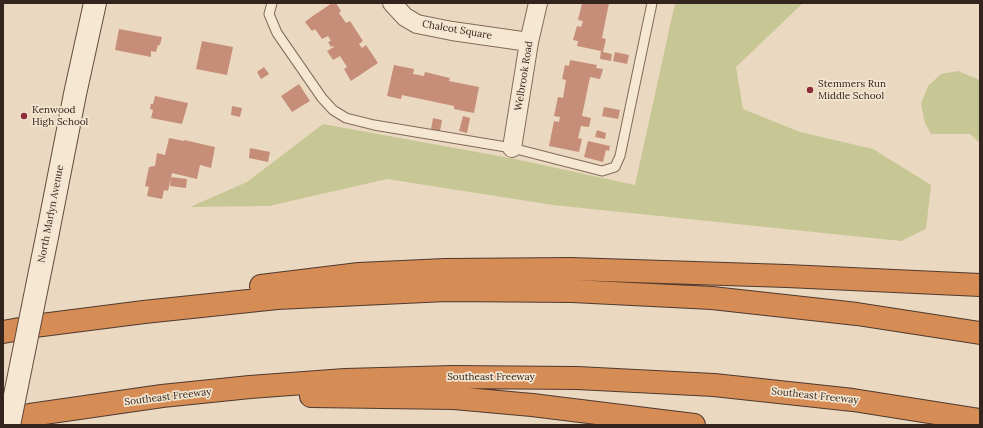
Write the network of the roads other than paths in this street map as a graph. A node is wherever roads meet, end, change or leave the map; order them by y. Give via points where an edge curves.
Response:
1 (95, 3) edge
2 (272, 3) edge
3 (392, 3) edge
4 (538, 3) edge
5 (652, 3) edge
6 (529, 42) junction
7 (512, 148) junction
8 (980, 285) edge
9 (42, 325) junction
10 (3, 332) edge
11 (980, 333) edge
12 (30, 415) junction
13 (3, 420) edge
14 (980, 420) edge
15 (9, 425) edge
16 (694, 425) edge

1 - 15 street, North Marlyn Avenue, bridge
2 - 7 lane via 269,14 277,33 322,98 333,110 346,118
3 - 6 street, Chalcot Square via 405,17 417,24
4 - 6 street, Welbrook Road
5 - 7 lane via 620,156 615,167 602,171
6 - 7 street, Welbrook Road
8 - 9 highway via 578,269 445,270 359,274 275,284 142,305
9 - 10 highway
9 - 11 highway via 277,298 446,290 564,291 712,298 857,314
12 - 13 highway, Southeast Freeway
12 - 14 highway, Southeast Freeway via 162,396 250,387 345,380 453,377 577,378 714,386 853,400
12 - 16 highway via 163,401 251,396 357,396 454,398 532,404

